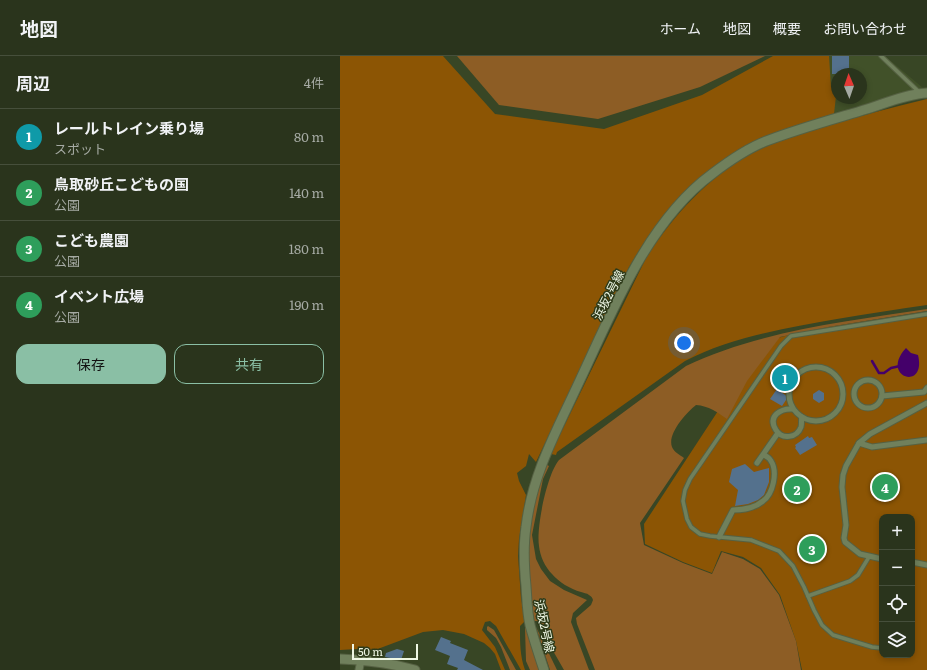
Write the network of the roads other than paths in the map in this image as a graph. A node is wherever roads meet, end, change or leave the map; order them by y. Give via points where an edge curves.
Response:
1 (881, 56) edge
2 (924, 93) edge
3 (927, 314) edge
4 (927, 388) edge
5 (843, 395) junction
6 (854, 396) junction
7 (882, 396) junction
8 (927, 403) edge
9 (793, 409) junction
10 (802, 417) junction
11 (778, 433) junction
12 (927, 440) edge
13 (859, 443) junction
14 (764, 454) junction
15 (757, 464) dead end
16 (719, 537) junction
17 (869, 558) junction
18 (879, 559) edge
19 (915, 563) edge
20 (927, 565) edge
21 (808, 596) junction
22 (879, 648) edge
23 (340, 659) edge
24 (361, 660) junction
25 (359, 670) edge
26 (415, 670) edge
27 (544, 670) edge

1 - 2 lane
2 - 27 street, 浜坂2号線 via 775,138 749,150 711,174 689,194 646,246 557,428 534,489 526,526 524,554 530,624
3 - 16 lane via 791,336 786,341 690,479 685,490 683,501 686,519 691,527 700,534
4 - 7 street via 924,392
5 - 6 street
5 - 9 street via 841,384 829,371 818,367 806,369 796,376 790,386 789,398
5 - 10 street via 839,409 829,418 815,422
6 - 7 street via 858,404 866,408 875,407
6 - 7 street via 856,386 868,380 880,387
8 - 13 street via 870,434
9 - 10 street
9 - 11 street via 781,410 776,415 774,423
10 - 11 street via 801,427 795,434 786,437
11 - 14 street
12 - 13 street via 872,447
13 - 17 street via 843,475 846,525 844,538 856,552
14 - 15 street
14 - 16 street via 771,460 774,469 770,493 764,501 753,507 733,510
16 - 21 lane via 751,540 779,551 793,566
17 - 18 street
17 - 21 lane via 858,575 850,581
19 - 20 street
21 - 22 lane via 822,625 833,635
23 - 24 street
24 - 25 street
24 - 26 street

